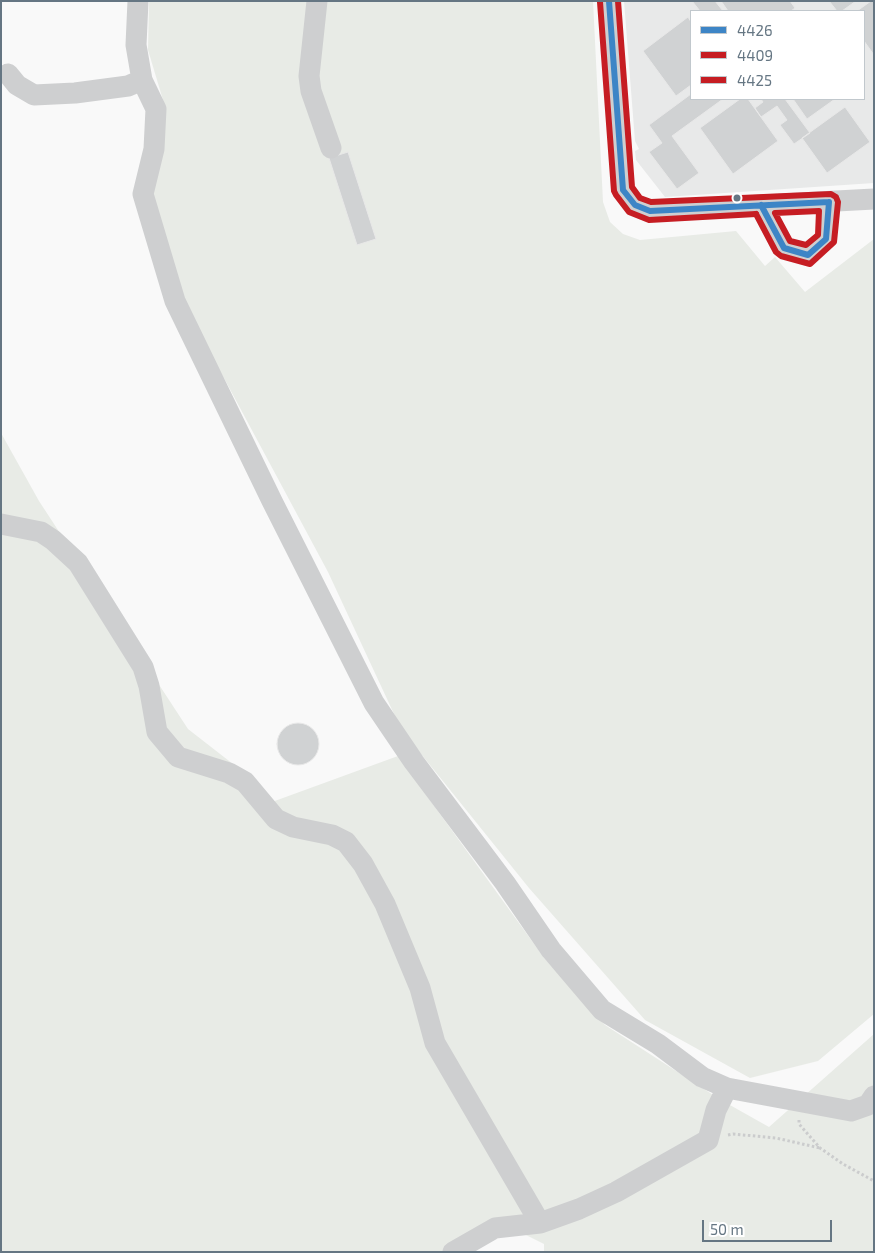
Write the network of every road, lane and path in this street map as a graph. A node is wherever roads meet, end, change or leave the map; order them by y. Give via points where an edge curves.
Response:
1 (138, 1) edge
2 (317, 1) edge
3 (609, 1) edge
4 (8, 74) dead end
5 (142, 80) junction
6 (331, 148) dead end
7 (874, 199) edge
8 (829, 202) junction
9 (761, 205) junction
10 (1, 524) edge
11 (727, 1088) junction
12 (874, 1096) edge
13 (798, 1101) junction
14 (708, 1140) junction
15 (820, 1148) junction
16 (874, 1181) edge
17 (540, 1223) junction
18 (453, 1252) edge

1 - 5 street via 136,45
2 - 6 street via 308,76
3 - 9 street via 624,190 635,205 650,212
4 - 5 street via 17,85 34,96 128,86
5 - 11 street via 156,109 154,149 142,194 176,301 374,703 551,950 602,1010 658,1044 702,1077
7 - 8 street
8 - 9 street
8 - 9 street via 826,239 808,256 784,248
10 - 17 street via 41,532 78,563 143,667 157,732 178,757 229,773 245,782 276,819 346,842 363,864 385,904 420,988 435,1043
11 - 13 street
11 - 14 street via 716,1110
12 - 13 street via 868,1105 851,1111
13 - 15 path via 799,1124
14 - 15 path via 733,1134 776,1138
14 - 17 street via 616,1192
15 - 16 path
17 - 18 street via 495,1228

